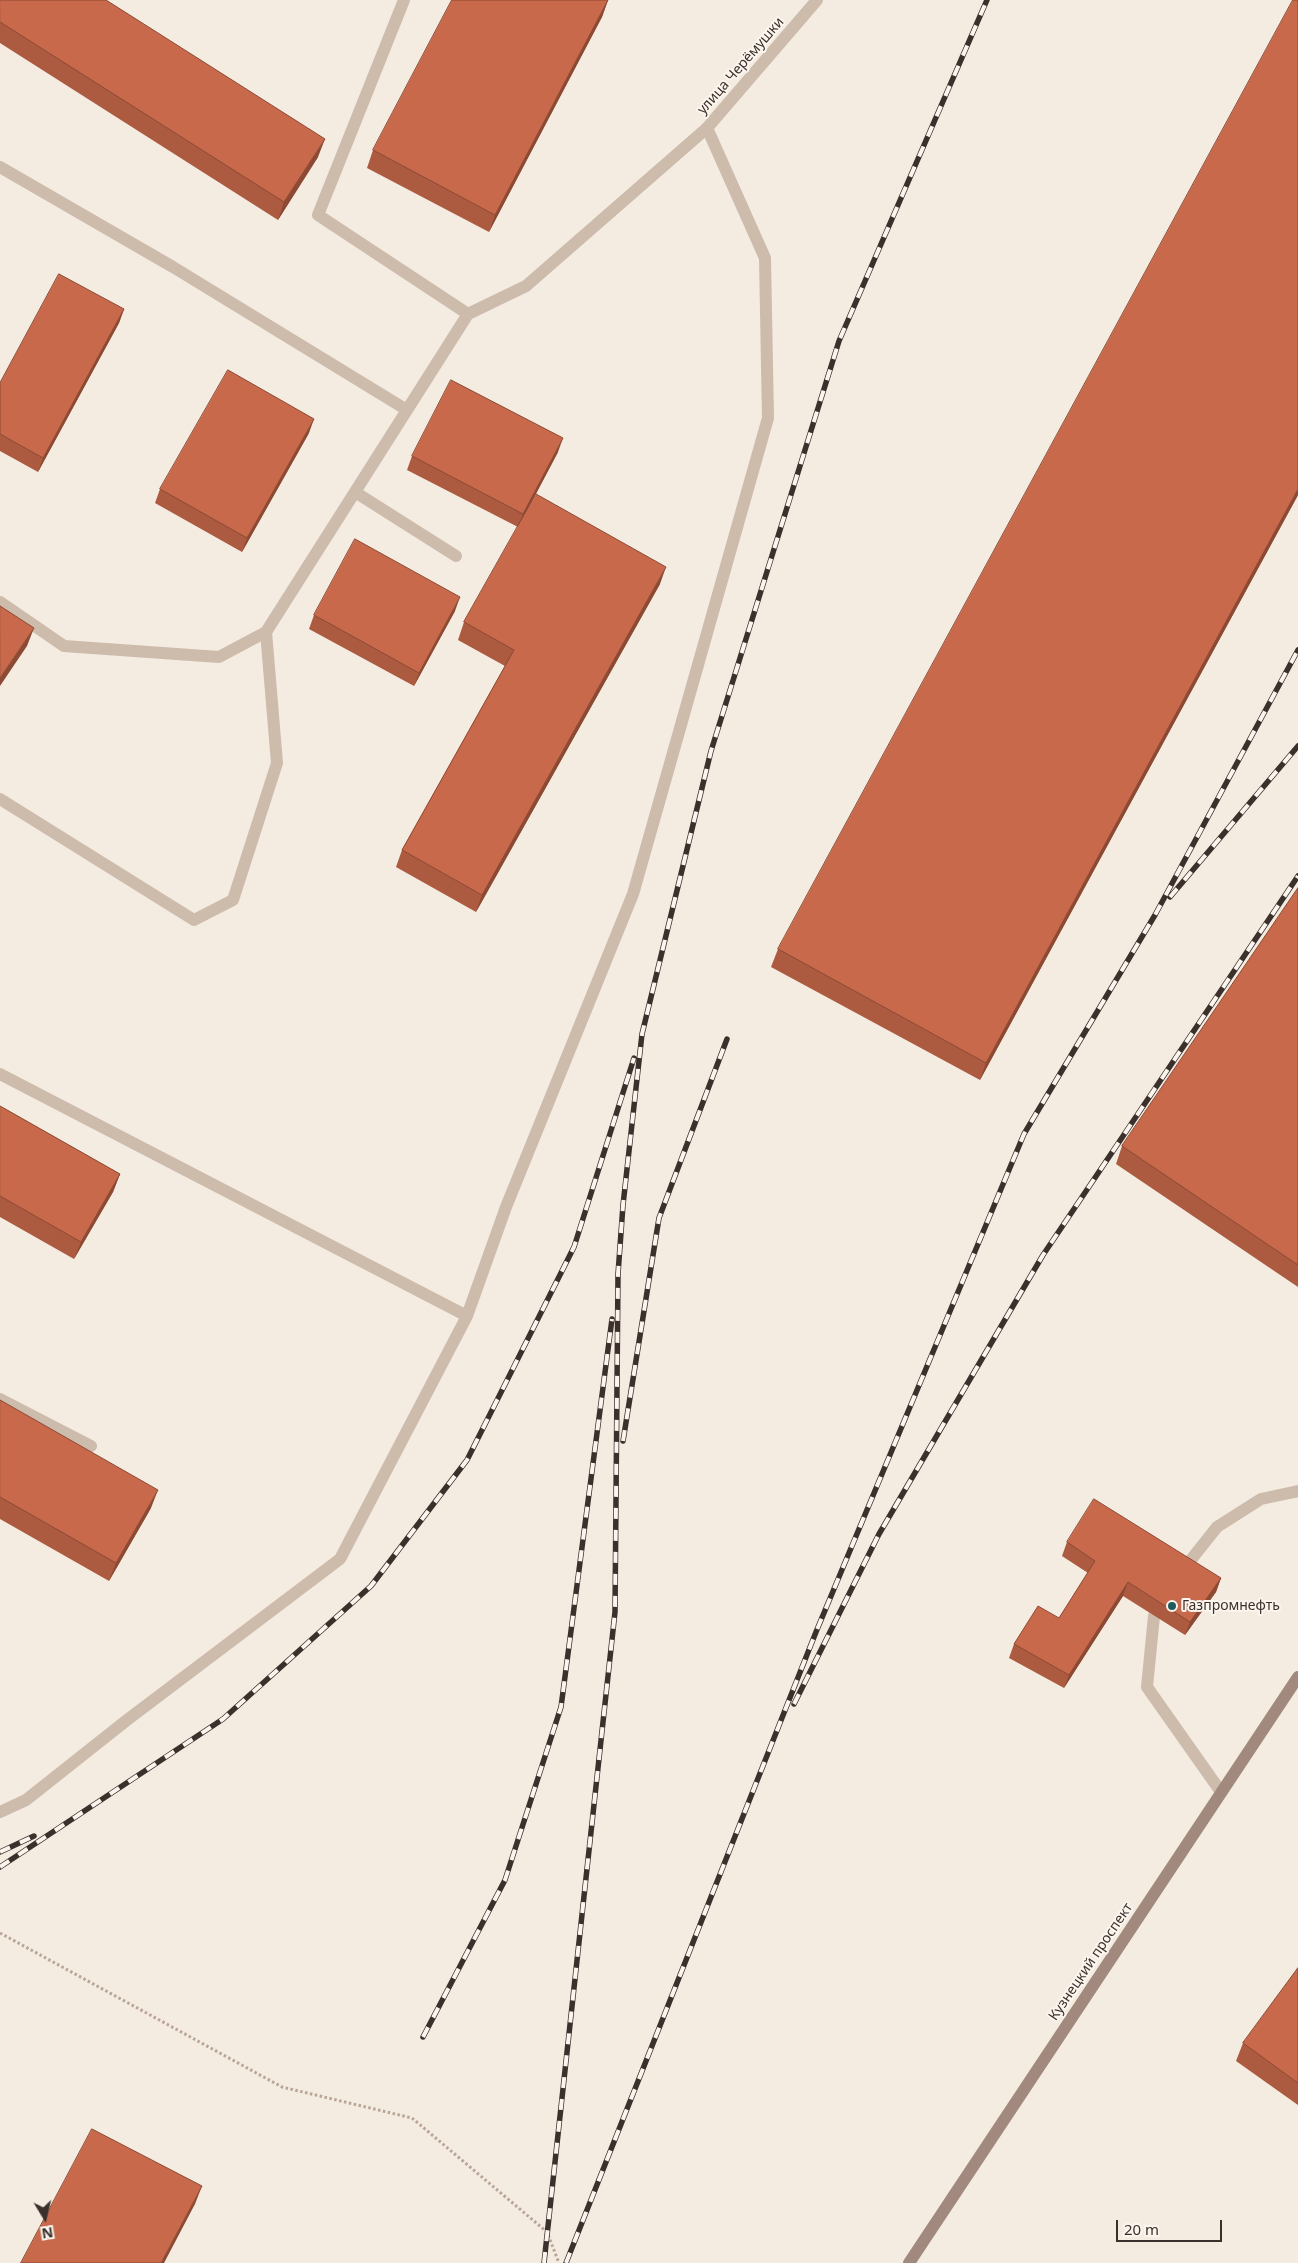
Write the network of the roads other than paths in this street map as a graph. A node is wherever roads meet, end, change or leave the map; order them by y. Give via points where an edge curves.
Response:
1 (404, 0) edge
2 (817, 0) edge
3 (707, 128) junction
4 (0, 167) edge
5 (468, 314) junction
6 (407, 410) junction
7 (355, 492) junction
8 (456, 556) dead end
9 (0, 602) edge
10 (266, 632) junction
11 (0, 799) edge
12 (0, 1074) edge
13 (467, 1316) junction
14 (0, 1399) edge
15 (91, 1446) dead end
16 (1298, 1491) edge
17 (1182, 1571) edge
18 (1154, 1616) edge
19 (1298, 1677) edge
20 (1222, 1792) junction
21 (0, 1812) edge
22 (909, 2263) edge

1 - 5 street via 318,215
2 - 3 street, улица Черёмушки
3 - 5 street, улица Черёмушки via 526,286
3 - 13 street via 764,258 768,418 633,894 506,1207
4 - 6 street
5 - 6 street
6 - 7 street
7 - 8 street
7 - 10 street
9 - 10 street via 64,646 219,657
10 - 11 street via 277,763 233,900 194,920
12 - 13 street
13 - 21 street via 340,1559 26,1800
14 - 15 street
16 - 17 street via 1261,1498 1217,1526
18 - 20 street via 1147,1687
19 - 20 street, Кузнецкий проспект
20 - 22 street, Кузнецкий проспект

